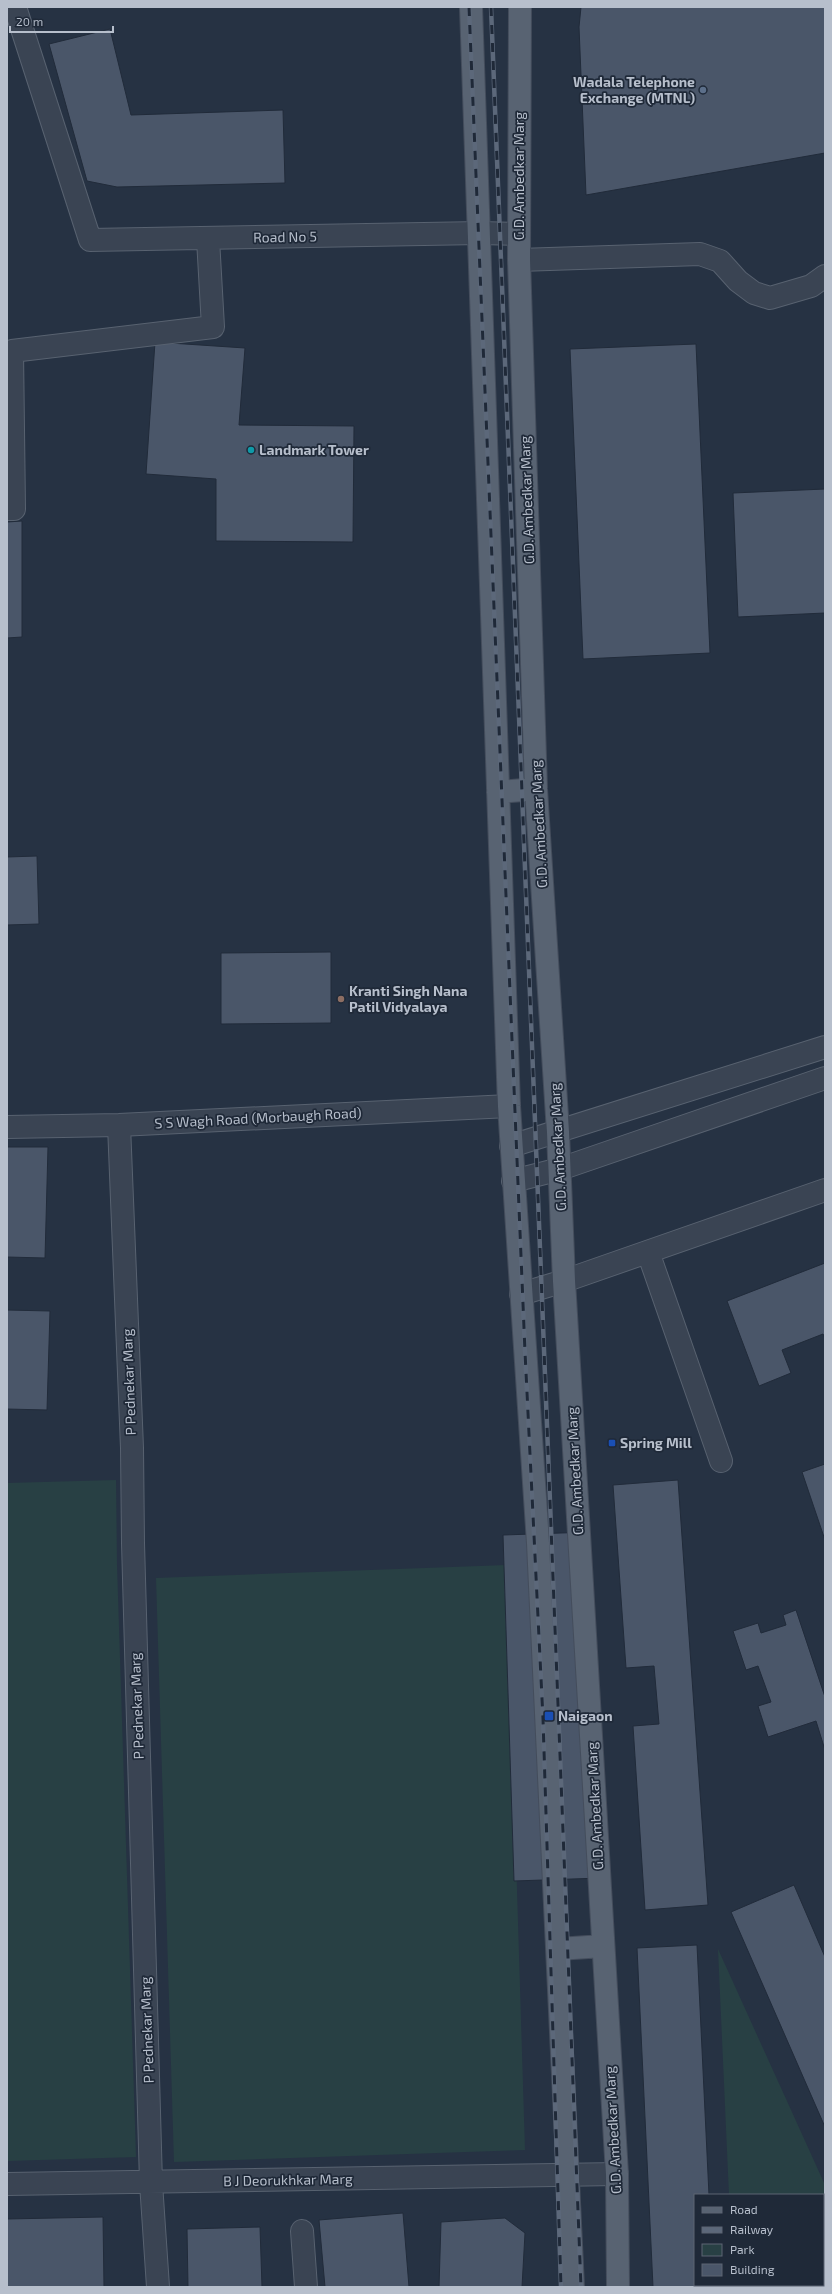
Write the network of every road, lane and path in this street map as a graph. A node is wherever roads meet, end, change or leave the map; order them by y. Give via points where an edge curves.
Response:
1 (15, 7) edge
2 (471, 7) edge
3 (520, 7) edge
4 (480, 233) junction
5 (519, 234) junction
6 (208, 239) junction
7 (519, 260) junction
8 (825, 276) edge
9 (7, 509) edge
10 (536, 789) junction
11 (498, 792) junction
12 (825, 1047) edge
13 (825, 1078) edge
14 (509, 1106) junction
15 (118, 1125) junction
16 (7, 1127) edge
17 (558, 1132) junction
18 (511, 1146) junction
19 (560, 1169) junction
20 (513, 1181) junction
21 (825, 1190) edge
22 (648, 1252) junction
23 (564, 1281) junction
24 (520, 1294) junction
25 (721, 1461) dead end
26 (603, 1946) junction
27 (558, 1949) junction
28 (617, 2174) junction
29 (568, 2175) junction
30 (151, 2183) junction
31 (7, 2184) edge
32 (302, 2231) dead end
33 (158, 2287) edge
34 (306, 2287) edge
35 (573, 2287) edge
36 (618, 2287) edge

1 - 6 street, Road No 5 via 90,240
2 - 4 main road
3 - 5 main road, G.D. Ambedkar Marg
4 - 5 street, Road No 5
4 - 6 street, Road No 5
4 - 11 main road
5 - 7 main road, G.D. Ambedkar Marg
6 - 9 street via 213,327 12,352 14,509
7 - 8 street via 700,254 720,261 738,281 754,293 770,298 811,286
7 - 10 main road, G.D. Ambedkar Marg
10 - 11 main road
10 - 17 main road, G.D. Ambedkar Marg
11 - 14 main road
12 - 17 street
13 - 19 street
14 - 15 street, S S Wagh Road (Morbaugh Road)
14 - 18 main road
15 - 16 street, S S Wagh Road (Morbaugh Road)
15 - 30 street, P Pednekar Marg via 132,1448
17 - 18 street
17 - 19 main road, G.D. Ambedkar Marg
18 - 20 main road
19 - 20 street
19 - 23 main road, G.D. Ambedkar Marg
20 - 24 main road
21 - 22 street
22 - 23 street
22 - 25 street
23 - 24 street
23 - 26 main road, G.D. Ambedkar Marg
24 - 27 main road via 538,1543
26 - 27 main road
26 - 28 main road, G.D. Ambedkar Marg
27 - 29 main road
28 - 29 street, B J Deorukhkar Marg
28 - 36 main road, G.D. Ambedkar Marg
29 - 30 street, B J Deorukhkar Marg
29 - 35 main road
30 - 31 street, B J Deorukhkar Marg
30 - 33 street, P Pednekar Marg
32 - 34 street

